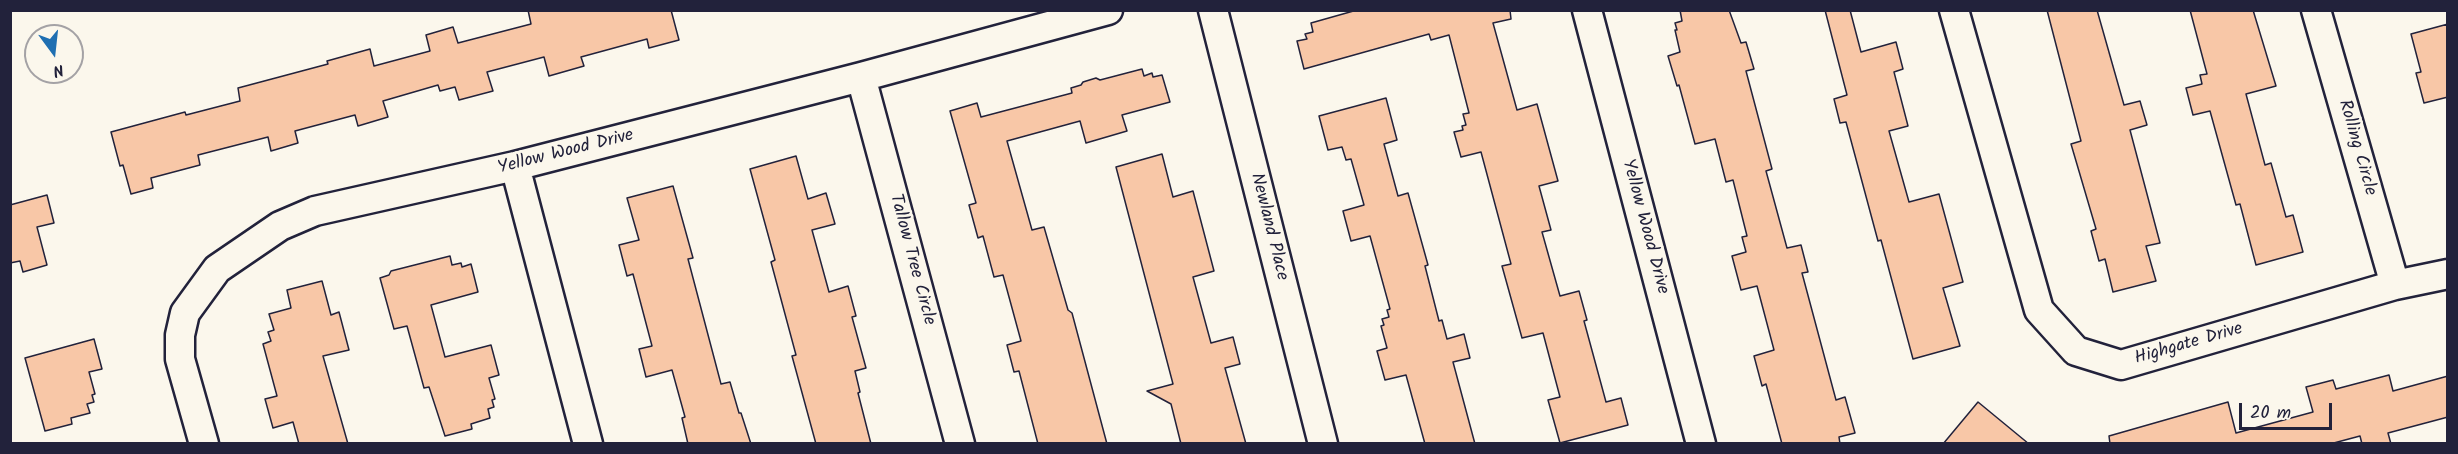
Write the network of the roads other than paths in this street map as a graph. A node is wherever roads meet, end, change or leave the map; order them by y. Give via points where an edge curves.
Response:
1 (1108, 10) edge
2 (1213, 10) edge
3 (1587, 10) edge
4 (1954, 10) edge
5 (2316, 10) edge
6 (861, 77) junction
7 (515, 166) junction
8 (2448, 274) edge
9 (2396, 285) junction
10 (204, 444) edge
11 (588, 444) edge
12 (960, 444) edge
13 (1323, 444) edge
14 (1701, 444) edge

1 - 6 street, Yellow Wood Drive
2 - 13 street, Newland Place
3 - 14 street, Yellow Wood Drive
4 - 9 street, Highgate Drive via 2040,310 2076,351 2121,365
5 - 9 street, Rolling Circle
6 - 7 street, Yellow Wood Drive
6 - 12 street, Tallow Tree Circle
7 - 10 street, Yellow Wood Drive via 315,211 280,226 217,269 185,313 180,335 180,359
7 - 11 street
8 - 9 street, Highgate Drive

